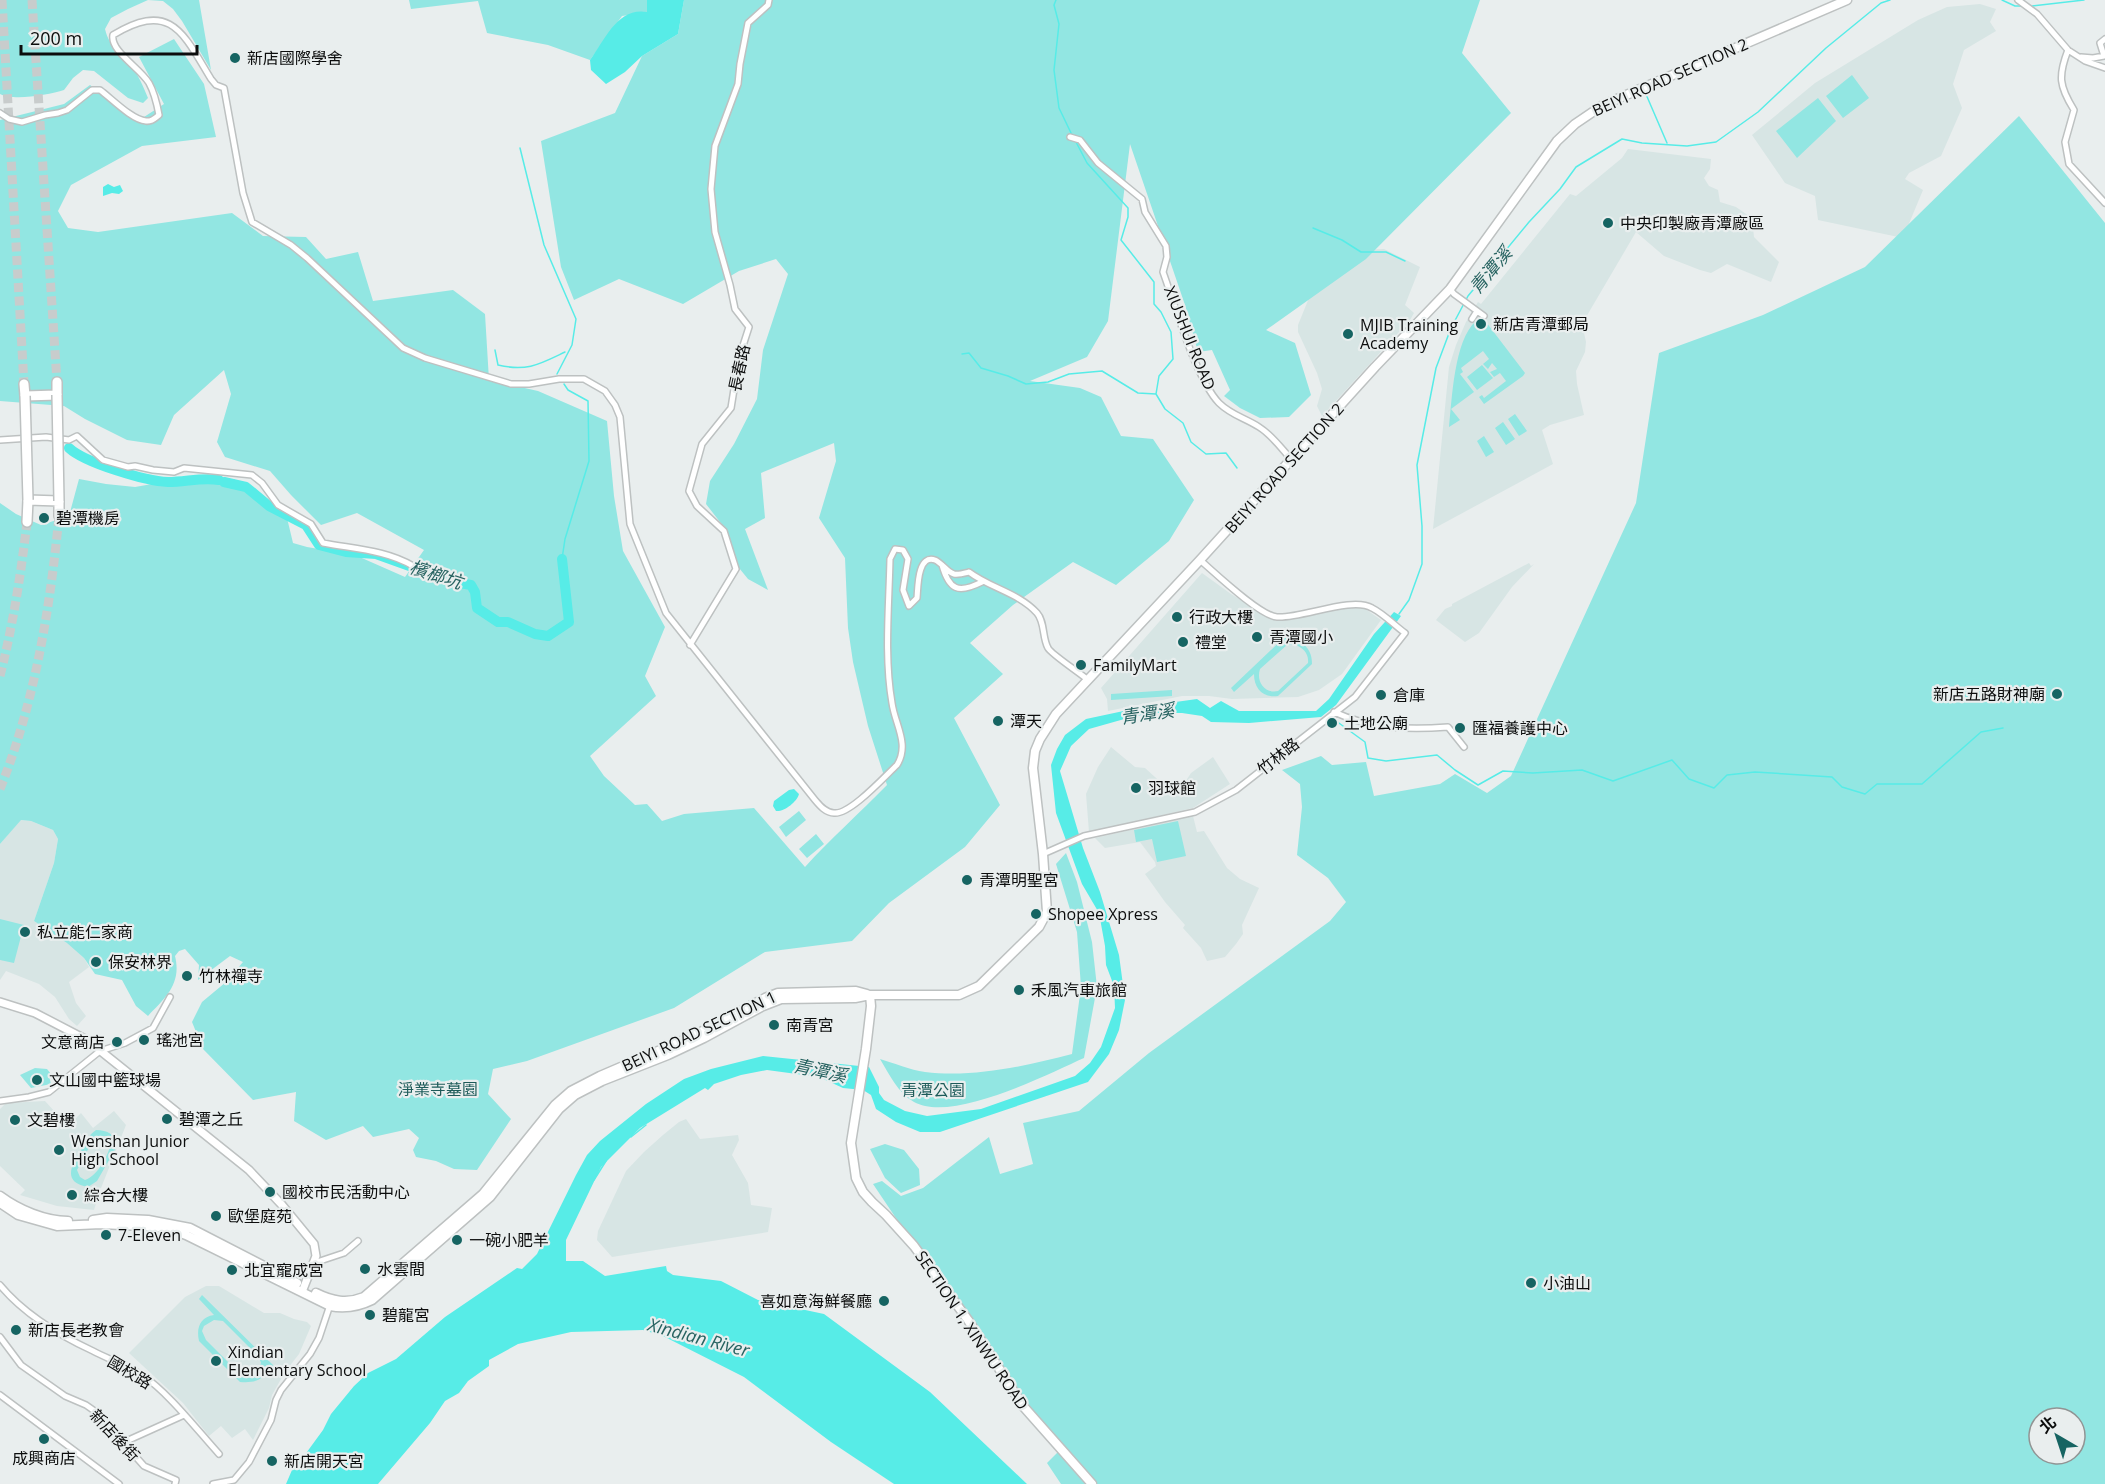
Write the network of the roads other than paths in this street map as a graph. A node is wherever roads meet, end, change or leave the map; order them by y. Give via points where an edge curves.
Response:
1 (769, 0) edge
2 (1847, 0) edge
3 (2018, 0) edge
4 (1835, 2) edge
5 (2105, 39) edge
6 (2068, 50) junction
7 (2077, 56) junction
8 (2105, 68) edge
9 (0, 113) edge
10 (1070, 136) dead end
11 (2105, 203) edge
12 (1452, 291) junction
13 (1475, 309) junction
14 (1484, 316) dead end
15 (1472, 320) dead end
16 (57, 382) tunnel mouth
17 (24, 384) tunnel mouth
18 (57, 395) junction
19 (25, 396) junction
20 (0, 440) edge
21 (1292, 459) junction
22 (28, 500) junction
23 (59, 501) junction
24 (59, 516) tunnel mouth
25 (27, 522) tunnel mouth
26 (1200, 560) junction
27 (942, 565) junction
28 (413, 566) dead end
29 (982, 582) junction
30 (690, 645) junction
31 (1088, 680) junction
32 (1334, 712) junction
33 (1464, 747) dead end
34 (1043, 854) junction
35 (870, 995) junction
36 (170, 997) dead end
37 (0, 1002) edge
38 (100, 1051) junction
39 (0, 1101) edge
40 (0, 1196) edge
41 (0, 1203) edge
42 (358, 1241) dead end
43 (314, 1263) junction
44 (0, 1285) edge
45 (303, 1290) junction
46 (331, 1303) junction
47 (0, 1337) edge
48 (0, 1395) edge
49 (184, 1415) junction
50 (122, 1443) junction
51 (219, 1454) dead end
52 (119, 1484) edge
53 (175, 1484) edge
54 (213, 1484) edge
55 (1092, 1484) edge

1 - 30 street, 長春路 via 748,23 738,84 715,146 711,189 715,232 735,309 749,327 739,358 731,408 702,444 689,491 697,506 724,531 736,569
2 - 4 main road, BEIYI ROAD SECTION 2
3 - 6 street
4 - 12 main road, BEIYI ROAD SECTION 2 via 1585,115 1554,146
5 - 7 street via 2100,43 2104,56
6 - 7 street
6 - 11 street via 2060,74 2062,92 2074,110 2065,142 2069,164
7 - 8 street
9 - 30 street via 22,122 67,110 92,90 100,90 138,119 152,120 159,115 148,83 116,49 113,35 130,22 153,15 163,16 181,29 211,79 224,88 252,222 308,258 403,348 511,384 585,379 605,391 620,417 630,524 639,552 666,613
10 - 21 street, XIUSHUI ROAD via 1080,140 1098,163 1142,199 1145,212 1166,246 1163,272 1194,357 1213,396 1237,417 1270,435
12 - 13 street
12 - 21 main road, BEIYI ROAD SECTION 2 via 1375,367
13 - 14 street
13 - 15 street
16 - 18 highway
17 - 19 highway
18 - 19 highway
18 - 23 highway, bridge
19 - 22 highway, bridge
20 - 28 street via 69,440 77,436 104,460 128,467 252,475 278,505 311,524 323,543 385,554
21 - 26 main road, BEIYI ROAD SECTION 2
22 - 23 highway
22 - 25 highway
23 - 24 highway
26 - 31 main road, BEIYI ROAD SECTION 2
26 - 32 street, 竹林路 via 1247,601 1275,618 1351,605 1372,608 1405,633 1355,697
27 - 29 street via 954,574 969,572
27 - 29 street via 948,583 956,588
27 - 30 street via 930,560 925,563 918,578 917,598 909,606 903,590 908,559 903,550 892,553 890,683 904,746 902,757 877,784 842,812 826,811 820,805
29 - 31 street via 1024,602 1039,614 1049,651
31 - 34 main road, BEIYI ROAD SECTION 2 via 1056,714 1035,751 1033,768
32 - 33 street via 1355,721 1405,729 1448,727
32 - 34 street, 竹林路 via 1236,790 1195,812 1084,836
34 - 35 main road, BEIYI ROAD SECTION 2 via 1047,912 1033,934 979,986 959,995
35 - 46 main road, BEIYI ROAD SECTION 1 via 855,991 778,993 580,1086 555,1105 483,1194 419,1251 364,1297
35 - 55 main road, SECTION 1, XINWU ROAD via 851,1143 856,1178 863,1192 914,1246 1023,1406
36 - 38 street via 153,1028
37 - 38 street via 70,1030
38 - 39 street via 49,1092
38 - 43 street via 249,1170 314,1244
40 - 45 main road, BEIYI ROAD SECTION 1 via 58,1221 148,1220 190,1228
41 - 45 main road, BEIYI ROAD SECTION 1 via 18,1215 57,1226 167,1228
42 - 43 street via 344,1253
43 - 45 street
44 - 49 street, 國校路 via 34,1318 145,1377
45 - 46 main road, BEIYI ROAD SECTION 1
46 - 54 street via 310,1354 280,1389 271,1420 249,1462 234,1480
47 - 50 street, 新店後街 via 21,1365 96,1412
48 - 52 street
49 - 50 street
49 - 51 street, 國校路
50 - 53 street, 新店後街 via 144,1466 176,1480

